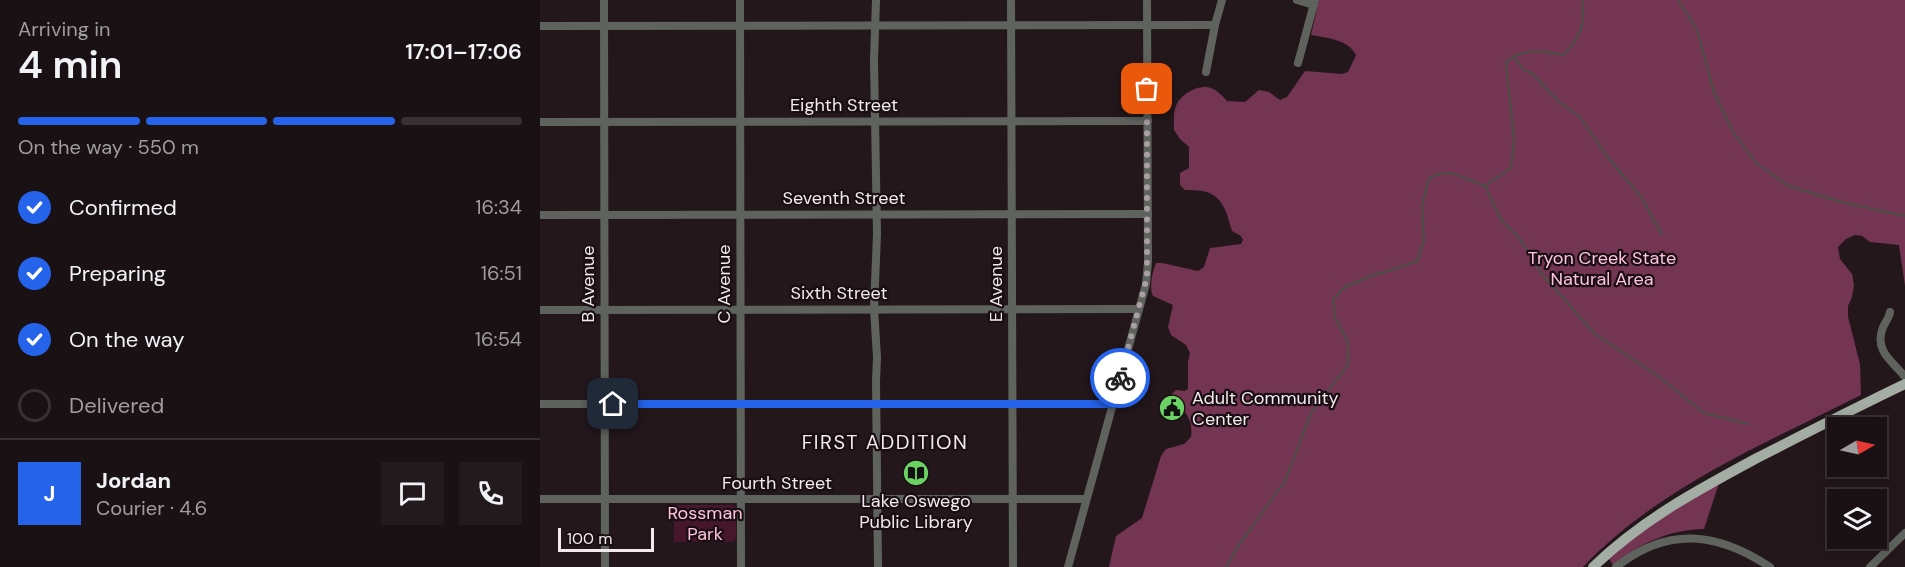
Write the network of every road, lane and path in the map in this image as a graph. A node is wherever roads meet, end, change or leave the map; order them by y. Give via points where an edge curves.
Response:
1 (604, 0) edge
2 (740, 0) edge
3 (876, 0) edge
4 (1011, 0) edge
5 (1147, 0) edge
6 (1222, 0) edge
7 (1296, 0) edge
8 (1314, 2) edge
9 (740, 25) junction
10 (876, 25) junction
11 (1011, 25) junction
12 (1147, 25) junction
13 (1215, 25) junction
14 (540, 26) edge
15 (604, 26) junction
16 (1299, 63) dead end
17 (1206, 72) dead end
18 (1148, 121) junction
19 (540, 122) edge
20 (604, 122) junction
21 (740, 122) junction
22 (874, 122) junction
23 (1012, 122) junction
24 (1148, 214) junction
25 (540, 215) edge
26 (604, 215) junction
27 (741, 215) junction
28 (876, 215) junction
29 (1012, 215) junction
30 (741, 309) junction
31 (874, 309) junction
32 (1012, 309) junction
33 (1139, 309) junction
34 (540, 310) edge
35 (604, 310) junction
36 (1890, 312) dead end
37 (1905, 377) edge
38 (1905, 384) edge
39 (605, 404) junction
40 (741, 404) junction
41 (877, 404) junction
42 (1012, 404) junction
43 (1112, 404) junction
44 (540, 405) edge
45 (540, 499) edge
46 (605, 499) junction
47 (741, 499) junction
48 (876, 499) junction
49 (1012, 499) junction
50 (1086, 499) junction
51 (1905, 533) edge
52 (1605, 563) edge
53 (605, 567) edge
54 (741, 567) edge
55 (878, 567) edge
56 (1013, 567) edge
57 (1068, 567) edge
58 (1593, 567) edge
59 (1616, 567) edge
60 (1770, 567) edge
61 (1870, 567) edge

1 - 15 street, B Avenue
2 - 9 street, C Avenue
3 - 10 street
4 - 11 street, E Avenue
5 - 12 street
6 - 13 street
7 - 8 street
8 - 16 street
9 - 10 street
9 - 15 street
9 - 21 street, C Avenue
10 - 11 street
10 - 22 street
11 - 12 street
11 - 23 street, E Avenue
12 - 13 street
12 - 18 street
13 - 17 street
14 - 15 street
15 - 20 street, B Avenue
18 - 23 street, Eighth Street
18 - 24 street
19 - 20 street, Eighth Street
20 - 21 street, Eighth Street
20 - 26 street, B Avenue
21 - 22 street, Eighth Street
21 - 27 street, C Avenue
22 - 23 street, Eighth Street
22 - 28 street
23 - 29 street, E Avenue
24 - 29 street, Seventh Street
24 - 33 street via 1147,277
25 - 26 street, Seventh Street
26 - 27 street, Seventh Street
26 - 35 street, B Avenue
27 - 28 street, Seventh Street
27 - 30 street, C Avenue
28 - 29 street, Seventh Street
28 - 31 street
29 - 32 street, E Avenue
30 - 31 street, Sixth Street
30 - 35 street, Sixth Street
30 - 40 street, C Avenue
31 - 32 street, Sixth Street
31 - 41 street
32 - 33 street, Sixth Street
32 - 42 street, E Avenue
33 - 43 street
34 - 35 street, Sixth Street
35 - 39 street, B Avenue
36 - 37 street via 1882,328 1882,347 1887,360
38 - 52 main road via 1676,503 1644,524
39 - 40 street
39 - 44 street
39 - 46 street, B Avenue
40 - 41 street
40 - 47 street, C Avenue
41 - 42 street
41 - 48 street
42 - 43 street
42 - 49 street, E Avenue
43 - 50 street
45 - 46 street, Fourth Street
46 - 47 street, Fourth Street
46 - 53 street, B Avenue
47 - 48 street, Fourth Street
47 - 54 street, C Avenue
48 - 49 street, Fourth Street
48 - 55 street
49 - 50 street, Fourth Street
49 - 56 street, E Avenue
50 - 57 street
51 - 61 street
52 - 58 main road
59 - 60 street via 1654,544 1686,537 1710,539

